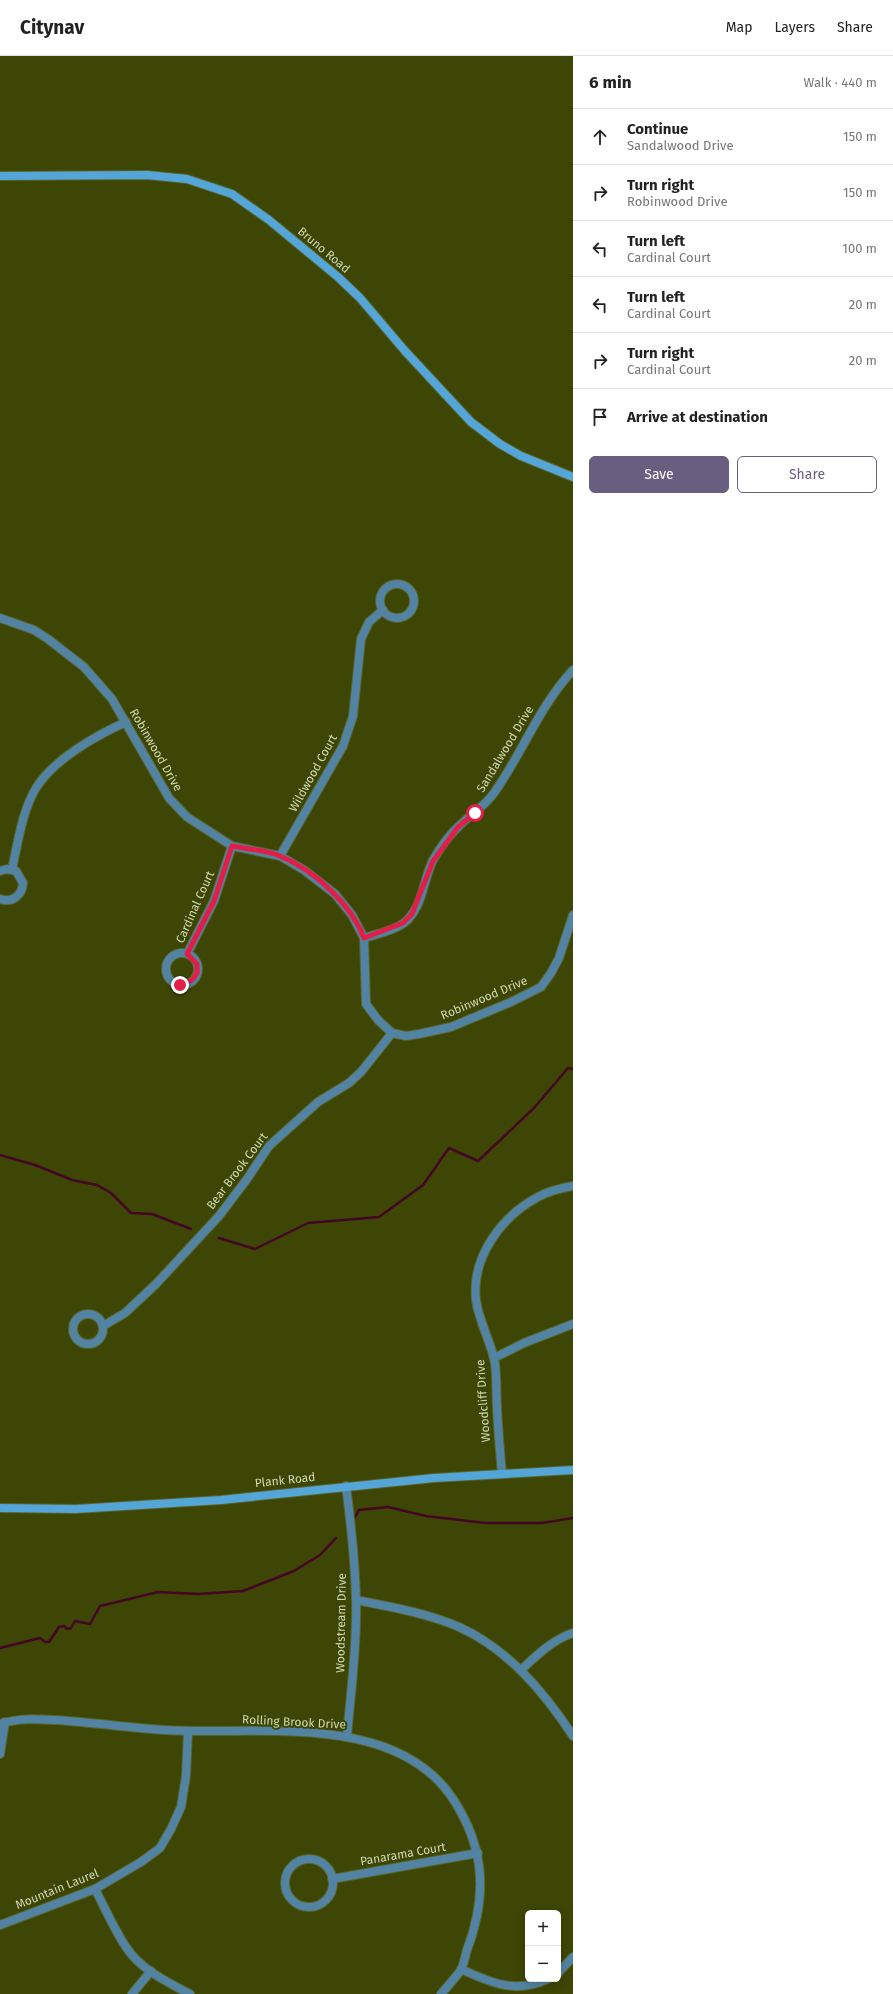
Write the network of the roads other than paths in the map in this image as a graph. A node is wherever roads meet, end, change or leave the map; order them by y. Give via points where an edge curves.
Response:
1 (0, 176) edge
2 (573, 477) edge
3 (383, 610) junction
4 (0, 618) edge
5 (573, 670) edge
6 (126, 722) junction
7 (232, 846) junction
8 (280, 856) junction
9 (12, 869) junction
10 (0, 871) edge
11 (0, 899) edge
12 (573, 915) edge
13 (364, 938) junction
14 (187, 954) dead end
15 (392, 1033) junction
16 (573, 1186) edge
17 (573, 1324) edge
18 (103, 1326) dead end
19 (494, 1358) junction
20 (573, 1470) edge
21 (502, 1474) junction
22 (346, 1486) junction
23 (0, 1508) edge
24 (356, 1600) junction
25 (573, 1633) edge
26 (521, 1670) junction
27 (2, 1723) edge
28 (188, 1732) junction
29 (347, 1736) junction
30 (573, 1736) edge
31 (0, 1754) edge
32 (478, 1853) junction
33 (332, 1878) junction
34 (95, 1889) junction
35 (0, 1925) edge
36 (573, 1957) edge
37 (461, 1969) junction
38 (561, 1970) edge
39 (151, 1971) junction
40 (543, 1982) edge
41 (132, 1994) edge
42 (190, 1994) edge
43 (441, 1994) edge

1 - 2 street, Bruno Road via 147,175 187,178 232,194 269,220 338,277 360,298 471,422 521,456
3 - 3 street via 381,596 391,586 401,585 412,594 412,608 403,617 389,616
3 - 8 street, Wildwood Court via 370,622 361,639 353,716 343,746
4 - 6 street, Robinwood Drive via 34,630 84,667 112,699
5 - 13 street, Sandalwood Drive via 558,686 536,720 494,794 458,827 444,844 433,861 412,914 403,923
6 - 7 street, Robinwood Drive via 169,798 187,817
6 - 9 street via 71,753 39,784 22,827
7 - 8 street, Robinwood Drive
7 - 14 street, Cardinal Court via 214,901
8 - 13 street, Robinwood Drive via 304,870 335,894 352,915
9 - 10 street
9 - 11 street via 22,878 21,892 15,899
12 - 15 street, Robinwood Drive via 559,958 552,973 540,986 511,1002 451,1027 406,1036
13 - 15 street, Robinwood Drive via 366,1004
15 - 18 street, Bear Brook Court via 361,1072 349,1083 318,1102 269,1146 219,1216 156,1284 120,1317
16 - 19 street, Woodcliff Drive via 538,1197 517,1211 498,1229 490,1241 478,1273 476,1300 484,1333
17 - 19 street
19 - 21 street, Woodcliff Drive
20 - 21 street, Plank Road
21 - 22 street, Plank Road
22 - 23 street, Plank Road via 221,1500 76,1509
22 - 24 street, Woodstream Drive via 353,1542
24 - 26 street via 411,1611 460,1628 478,1637
24 - 29 street, Woodstream Drive
25 - 26 street via 544,1649
26 - 30 street via 536,1685
27 - 28 street, Rolling Brook Drive via 35,1719
27 - 31 street
28 - 29 street, Rolling Brook Drive via 242,1731
28 - 34 street, Mountain Laurel via 186,1776 181,1807 168,1835 160,1848
29 - 32 street, Rolling Brook Drive via 388,1747 409,1757 429,1772 448,1790 466,1819
32 - 33 street, Panarama Court
32 - 37 street, Rolling Brook Drive via 481,1885 479,1910
33 - 33 street via 329,1897 313,1907 295,1904 288,1897 285,1888 288,1870 295,1863 304,1860 322,1863
34 - 35 street, Mountain Laurel
34 - 39 street via 126,1947
36 - 38 street
37 - 40 street via 495,1984 518,1988
37 - 43 street, Rolling Brook Drive
39 - 41 street
39 - 42 street

